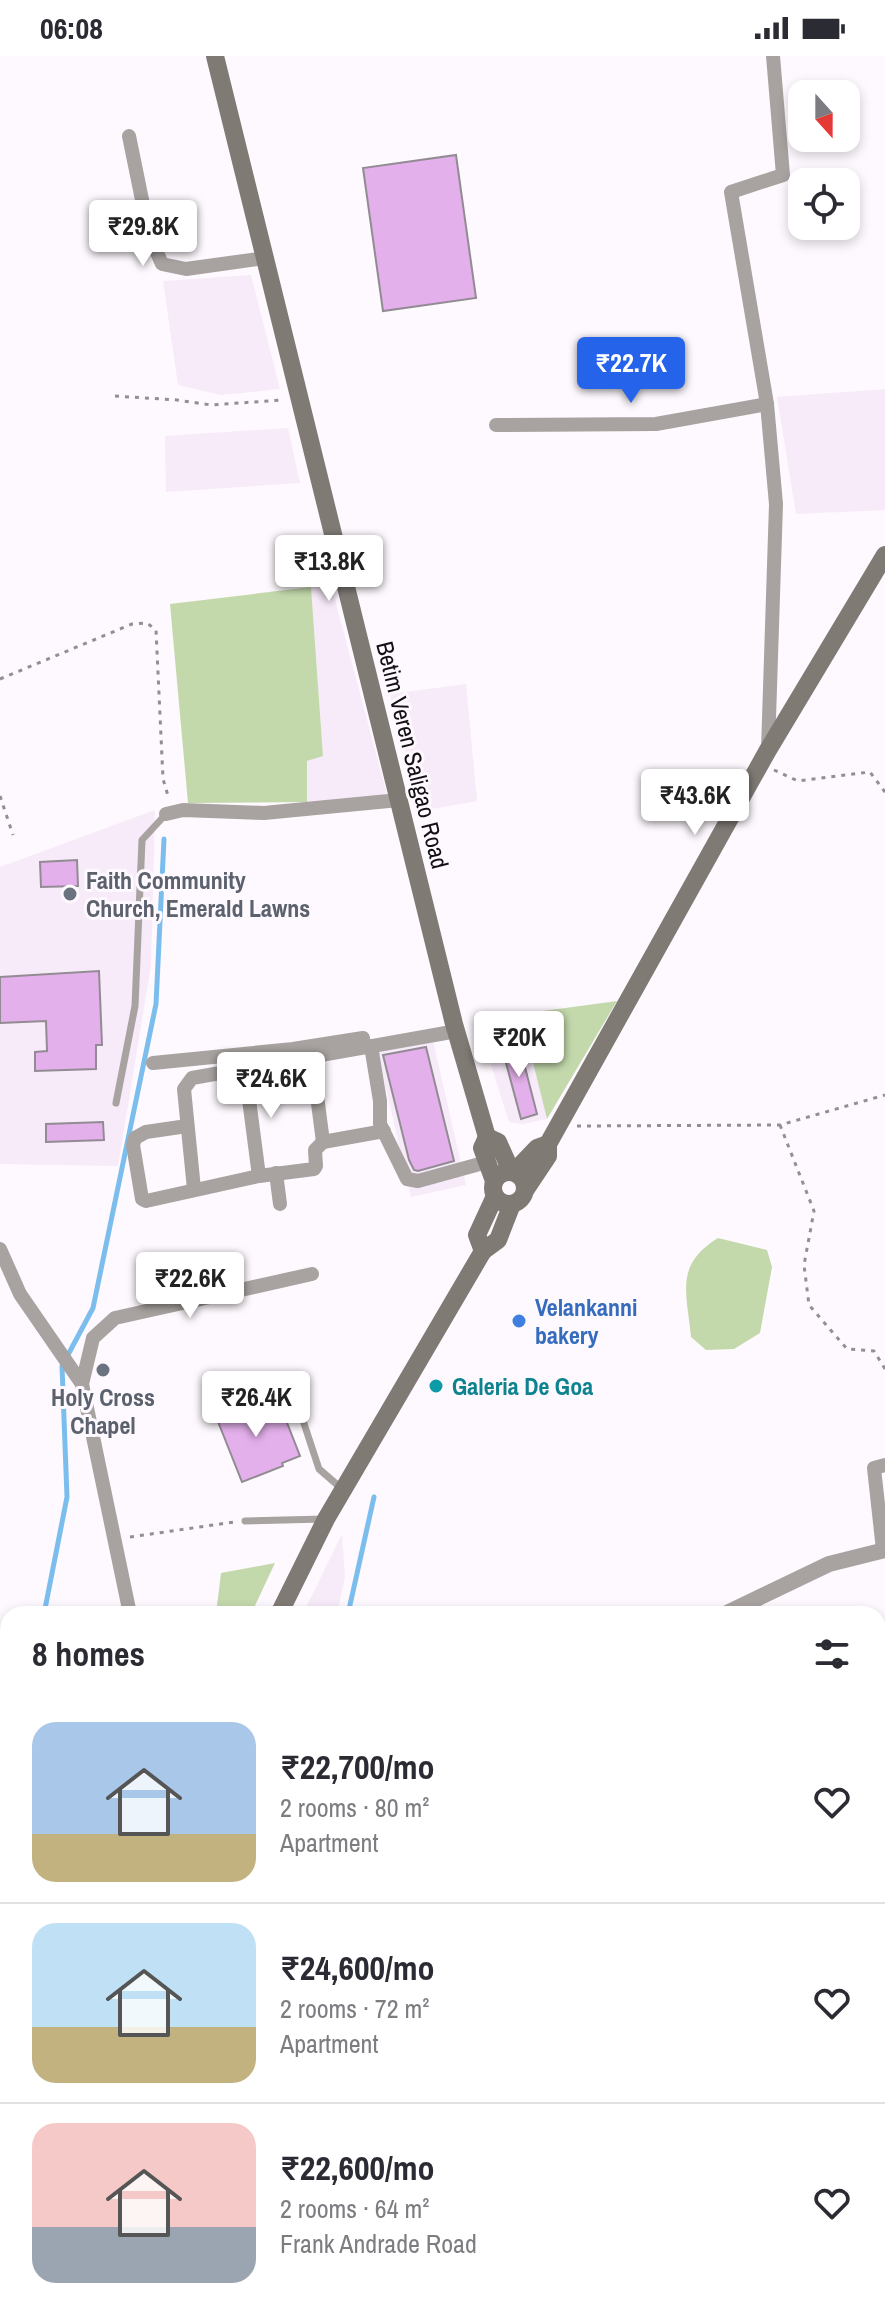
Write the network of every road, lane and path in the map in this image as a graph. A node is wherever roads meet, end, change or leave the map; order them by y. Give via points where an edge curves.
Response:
1 (215, 56) edge
2 (773, 56) edge
3 (129, 136) dead end
4 (265, 258) junction
5 (115, 396) dead end
6 (300, 398) junction
7 (767, 404) junction
8 (496, 425) dead end
9 (885, 555) edge
10 (0, 679) edge
11 (764, 757) junction
12 (885, 792) edge
13 (0, 796) edge
14 (399, 800) junction
15 (166, 814) junction
16 (13, 835) dead end
17 (456, 1028) junction
18 (371, 1046) junction
19 (312, 1057) junction
20 (153, 1063) dead end
21 (245, 1069) junction
22 (885, 1095) edge
23 (116, 1103) dead end
24 (780, 1125) junction
25 (187, 1126) junction
26 (559, 1126) junction
27 (384, 1131) junction
28 (487, 1137) junction
29 (323, 1142) junction
30 (548, 1144) junction
31 (487, 1162) junction
32 (512, 1172) junction
33 (276, 1173) junction
34 (259, 1176) junction
35 (194, 1189) junction
36 (526, 1189) junction
37 (500, 1194) junction
38 (280, 1204) dead end
39 (0, 1249) edge
40 (312, 1274) dead end
41 (885, 1369) edge
42 (290, 1381) dead end
43 (82, 1384) junction
44 (885, 1465) edge
45 (343, 1490) junction
46 (326, 1519) junction
47 (245, 1521) joint
48 (114, 1539) junction
49 (884, 1550) edge
50 (128, 1606) edge
51 (283, 1606) edge
52 (742, 1606) edge

1 - 4 main road, Betim Veren Saligao Road
2 - 7 street via 783,175 731,192
3 - 4 street via 149,234 162,264 186,269
4 - 6 main road, Betim Veren Saligao Road
5 - 6 path via 211,405
6 - 14 main road, Betim Veren Saligao Road
7 - 8 street via 656,424
7 - 11 street via 776,504
9 - 11 main road
10 - 15 path via 132,624 147,623 156,630 163,779 170,803
11 - 12 path via 798,781 870,772
11 - 26 main road
13 - 16 path
14 - 15 street via 264,813
14 - 17 main road, Betim Veren Saligao Road
15 - 23 lane via 142,840 135,1006
17 - 18 street
17 - 20 street
17 - 28 main road, Betim Veren Saligao Road
18 - 19 street
18 - 27 street
19 - 21 street
19 - 29 street
21 - 25 street via 186,1083
21 - 34 street
22 - 24 path
24 - 26 path
24 - 41 path via 814,1211 804,1265 809,1305 847,1349 874,1351
25 - 35 street
25 - 35 street via 140,1134 133,1145 142,1199
26 - 30 main road
27 - 29 street
27 - 31 street via 412,1182
28 - 31 main road, Betim Veren Saligao Road via 482,1148
28 - 32 main road, Betim Veren Saligao Road via 498,1142
29 - 33 street via 315,1150 314,1169
30 - 32 main road
30 - 36 main road via 548,1156
31 - 37 main road, Betim Veren Saligao Road
32 - 36 main road, Betim Veren Saligao Road via 523,1178
32 - 37 main road via 503,1172
33 - 34 street
33 - 38 street
34 - 35 street
36 - 37 main road via 521,1199
37 - 45 main road via 498,1240 483,1251
39 - 43 street via 20,1294
40 - 43 street via 115,1318 93,1338
42 - 45 lane via 319,1469
43 - 48 street
44 - 49 street via 874,1468
45 - 46 main road
46 - 47 lane
46 - 51 main road
47 - 48 path
48 - 50 street
49 - 52 street via 829,1564

